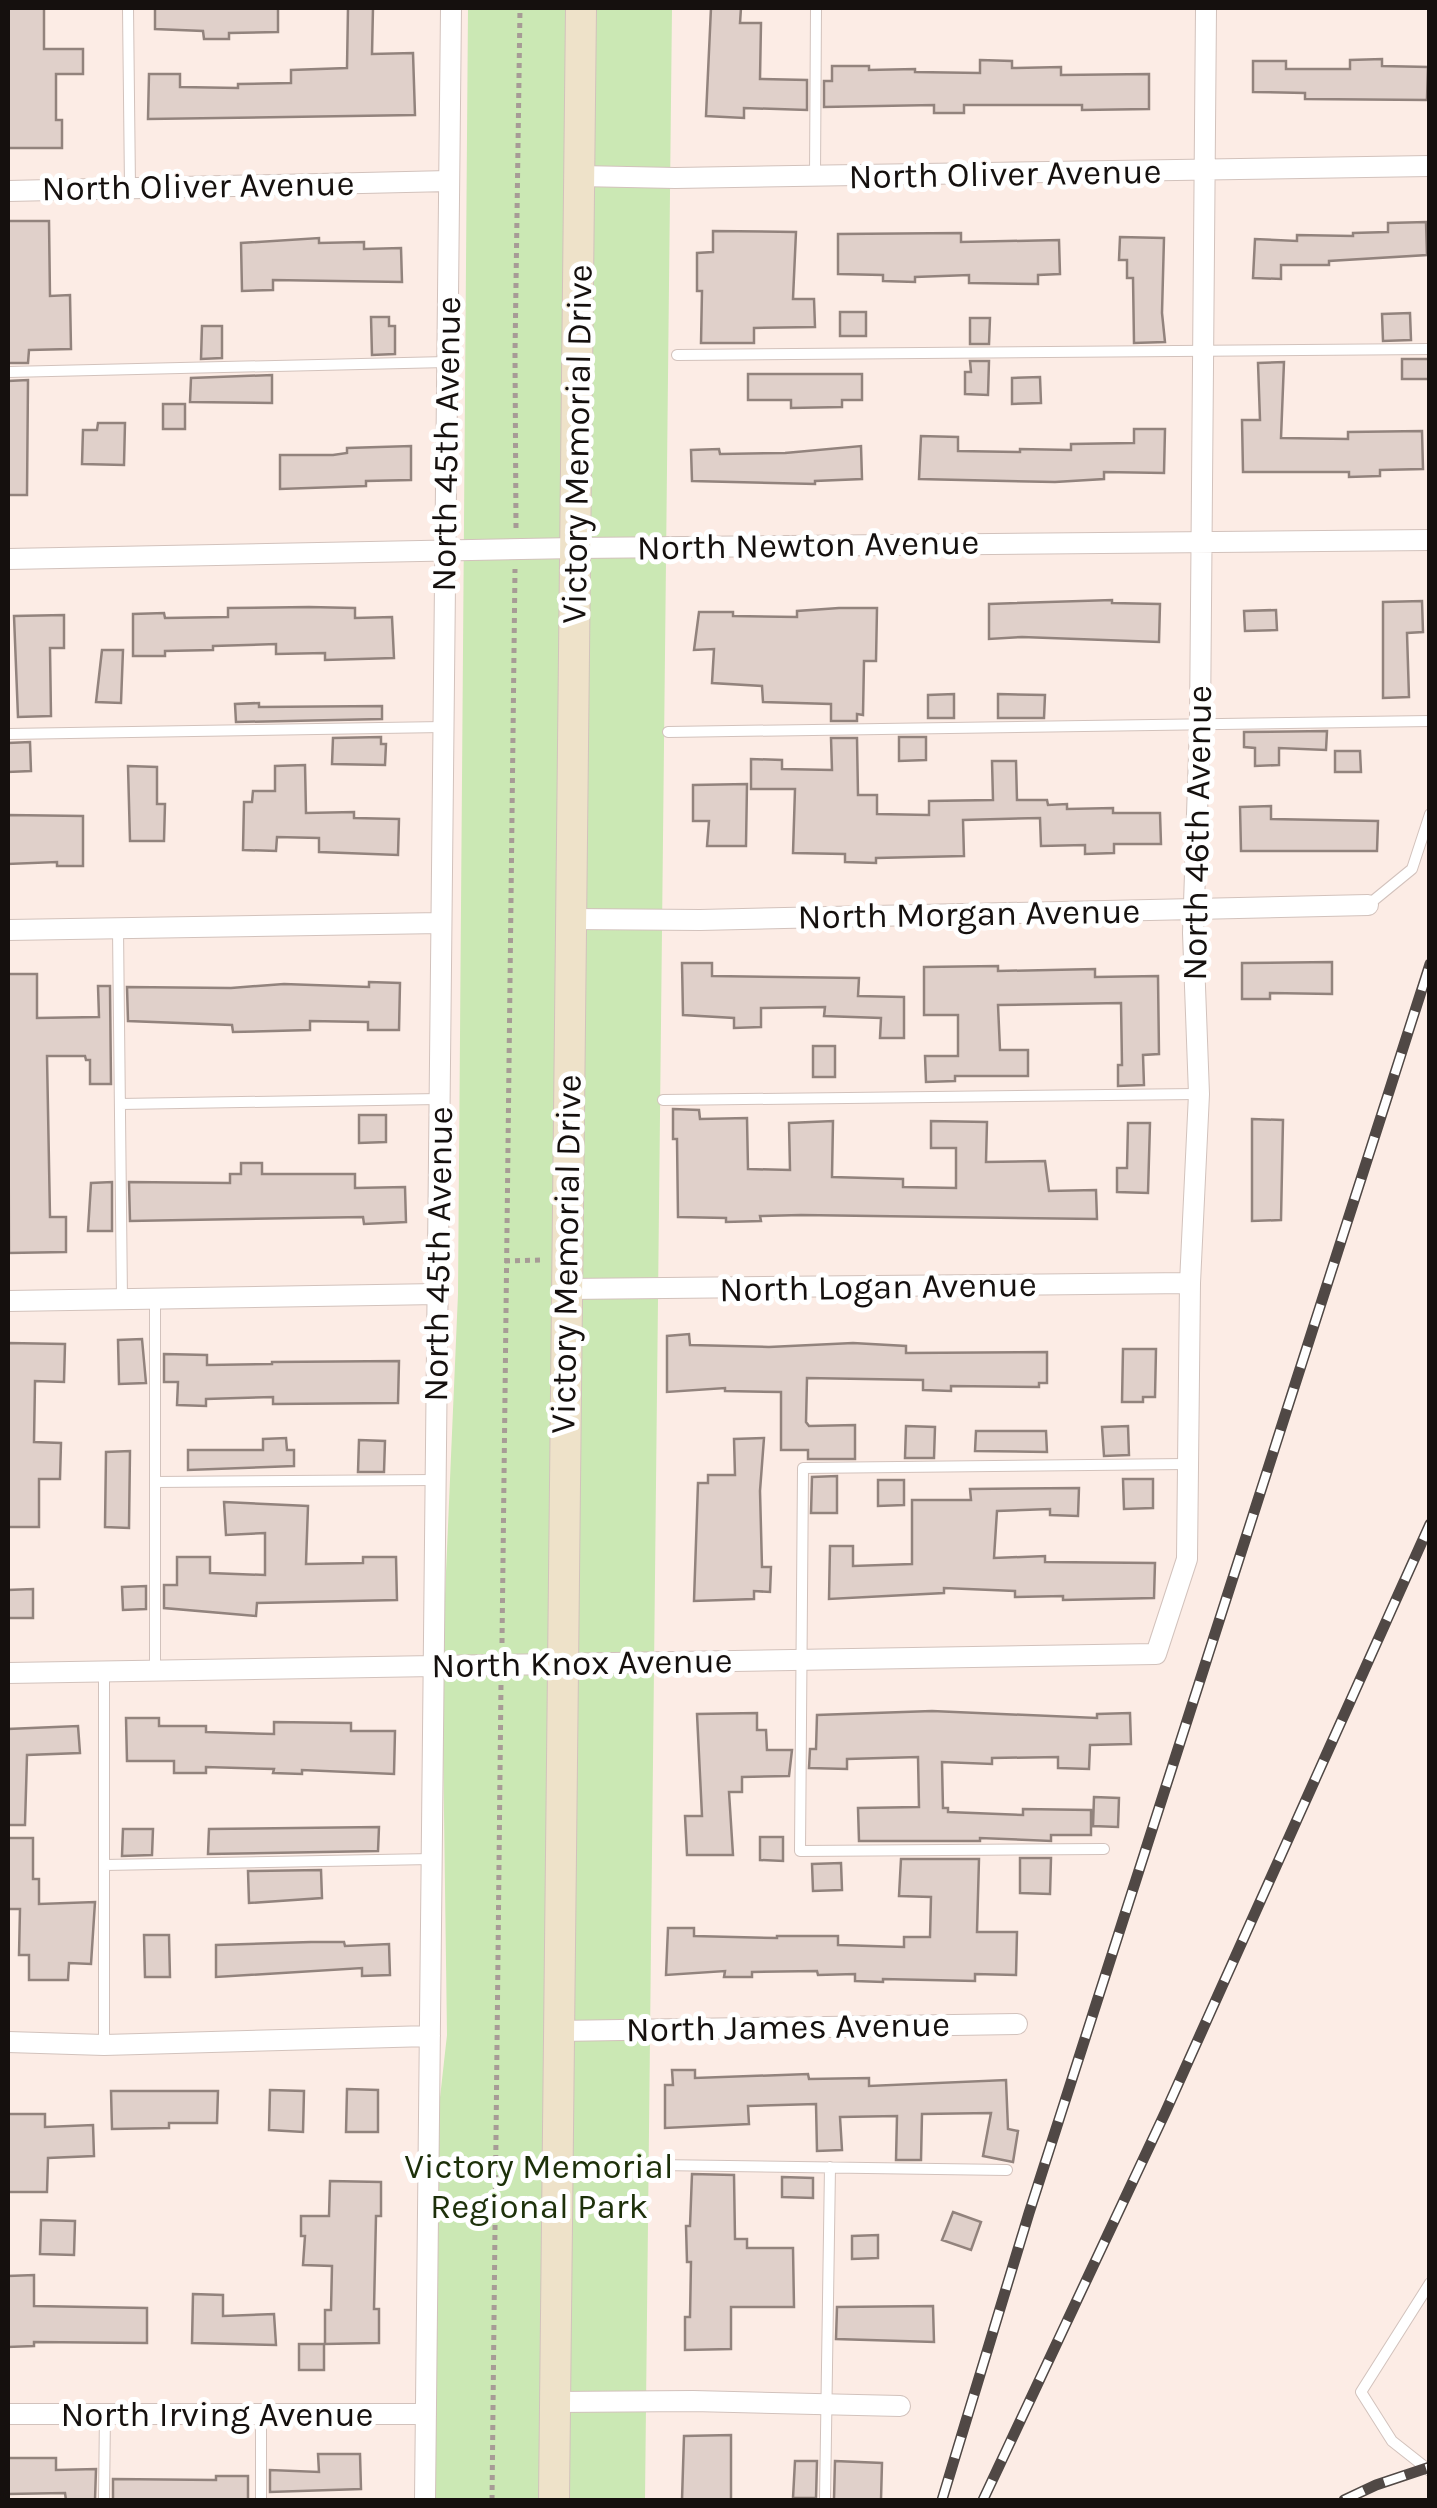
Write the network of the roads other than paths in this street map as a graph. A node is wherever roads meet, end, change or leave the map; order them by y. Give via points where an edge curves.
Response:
1 (128, 8) edge
2 (451, 8) edge
3 (581, 8) edge
4 (816, 8) edge
5 (1206, 8) edge
6 (1430, 166) edge
7 (1204, 172) junction
8 (580, 176) junction
9 (815, 176) junction
10 (449, 181) junction
11 (130, 188) junction
12 (8, 190) edge
13 (1430, 348) edge
14 (1202, 352) junction
15 (676, 355) dead end
16 (447, 362) junction
17 (8, 372) edge
18 (1430, 540) edge
19 (1199, 541) junction
20 (575, 548) junction
21 (444, 550) junction
22 (8, 559) edge
23 (1430, 722) edge
24 (1200, 726) junction
25 (443, 727) junction
26 (668, 732) dead end
27 (8, 734) edge
28 (1430, 814) edge
29 (1368, 905) joint
30 (1194, 909) junction
31 (571, 920) junction
32 (441, 923) junction
33 (118, 928) junction
34 (8, 930) edge
35 (1199, 1094) junction
36 (440, 1098) junction
37 (663, 1100) dead end
38 (120, 1104) junction
39 (566, 1274) junction
40 (1190, 1283) junction
41 (438, 1294) junction
42 (155, 1298) junction
43 (122, 1300) junction
44 (8, 1301) edge
45 (1188, 1464) junction
46 (436, 1480) junction
47 (155, 1482) junction
48 (1156, 1654) joint
49 (800, 1658) junction
50 (563, 1662) junction
51 (435, 1667) junction
52 (155, 1671) junction
53 (8, 1672) edge
54 (104, 1672) junction
55 (1104, 1849) dead end
56 (432, 1859) junction
57 (104, 1865) junction
58 (1018, 2024) dead end
59 (558, 2030) junction
60 (430, 2036) junction
61 (8, 2042) edge
62 (104, 2045) junction
63 (657, 2165) dead end
64 (830, 2167) junction
65 (1007, 2170) dead end
66 (1430, 2283) edge
67 (556, 2402) junction
68 (827, 2406) junction
69 (900, 2406) dead end
70 (105, 2412) junction
71 (8, 2414) edge
72 (426, 2414) junction
73 (261, 2416) junction
74 (1430, 2472) edge
75 (104, 2500) edge
76 (261, 2500) edge
77 (425, 2500) edge
78 (554, 2500) edge
79 (824, 2500) edge

1 - 11 lane
2 - 10 street, North 45th Avenue
3 - 8 street, Victory Memorial Drive
4 - 9 lane
5 - 7 street, North 46th Avenue
6 - 7 street, North Oliver Avenue
7 - 9 street, North Oliver Avenue
7 - 14 street, North 46th Avenue
8 - 9 street, North Oliver Avenue
8 - 20 street, Victory Memorial Drive
10 - 11 street, North Oliver Avenue
10 - 16 street, North 45th Avenue
11 - 12 street, North Oliver Avenue
13 - 14 lane
14 - 15 lane
14 - 19 street, North 46th Avenue
16 - 17 lane
16 - 21 street, North 45th Avenue
18 - 19 street, North Newton Avenue
19 - 20 street, North Newton Avenue
19 - 24 street, North 46th Avenue
20 - 21 street, North Newton Avenue
20 - 31 street, Victory Memorial Drive
21 - 22 street, North Newton Avenue
21 - 25 street, North 45th Avenue
23 - 24 lane
24 - 26 lane
24 - 30 street, North 46th Avenue
25 - 27 lane
25 - 32 street, North 45th Avenue
28 - 29 lane via 1412,869
29 - 30 street, North Morgan Avenue
30 - 31 street, North Morgan Avenue
30 - 35 street, North 46th Avenue
31 - 39 street, Victory Memorial Drive
32 - 33 street
32 - 36 street, North 45th Avenue
33 - 34 street
33 - 38 lane
35 - 37 lane
35 - 40 street, North 46th Avenue
36 - 38 lane
36 - 41 street, North 45th Avenue
38 - 43 lane
39 - 40 street, North Logan Avenue
39 - 50 street, Victory Memorial Drive
40 - 45 street, North 46th Avenue
41 - 42 street
41 - 46 street, North 45th Avenue
42 - 43 street
42 - 47 lane
43 - 44 street
45 - 48 street, North 46th Avenue via 1187,1559
45 - 49 lane via 804,1468
46 - 47 lane
46 - 51 street, North 45th Avenue
47 - 52 lane
48 - 49 street, North Knox Avenue
49 - 50 street, North Knox Avenue
49 - 55 lane via 800,1851
50 - 51 street, North Knox Avenue
50 - 59 street, Victory Memorial Drive
51 - 52 street, North Knox Avenue
51 - 56 street, North 45th Avenue
52 - 54 street, North Knox Avenue
53 - 54 street, North Knox Avenue
54 - 57 lane
56 - 57 lane
56 - 60 street, North 45th Avenue
57 - 62 lane
58 - 59 street, North James Avenue
59 - 67 street, Victory Memorial Drive
60 - 62 street
60 - 72 street, North 45th Avenue
61 - 62 street
63 - 64 lane
64 - 65 lane
64 - 68 lane
66 - 74 lane via 1361,2392 1392,2441
67 - 68 street
67 - 78 street, Victory Memorial Drive
68 - 69 street
68 - 79 lane
70 - 71 street, North Irving Avenue
70 - 73 street, North Irving Avenue
70 - 75 lane
72 - 73 street, North Irving Avenue
72 - 77 street, North 45th Avenue
73 - 76 lane

